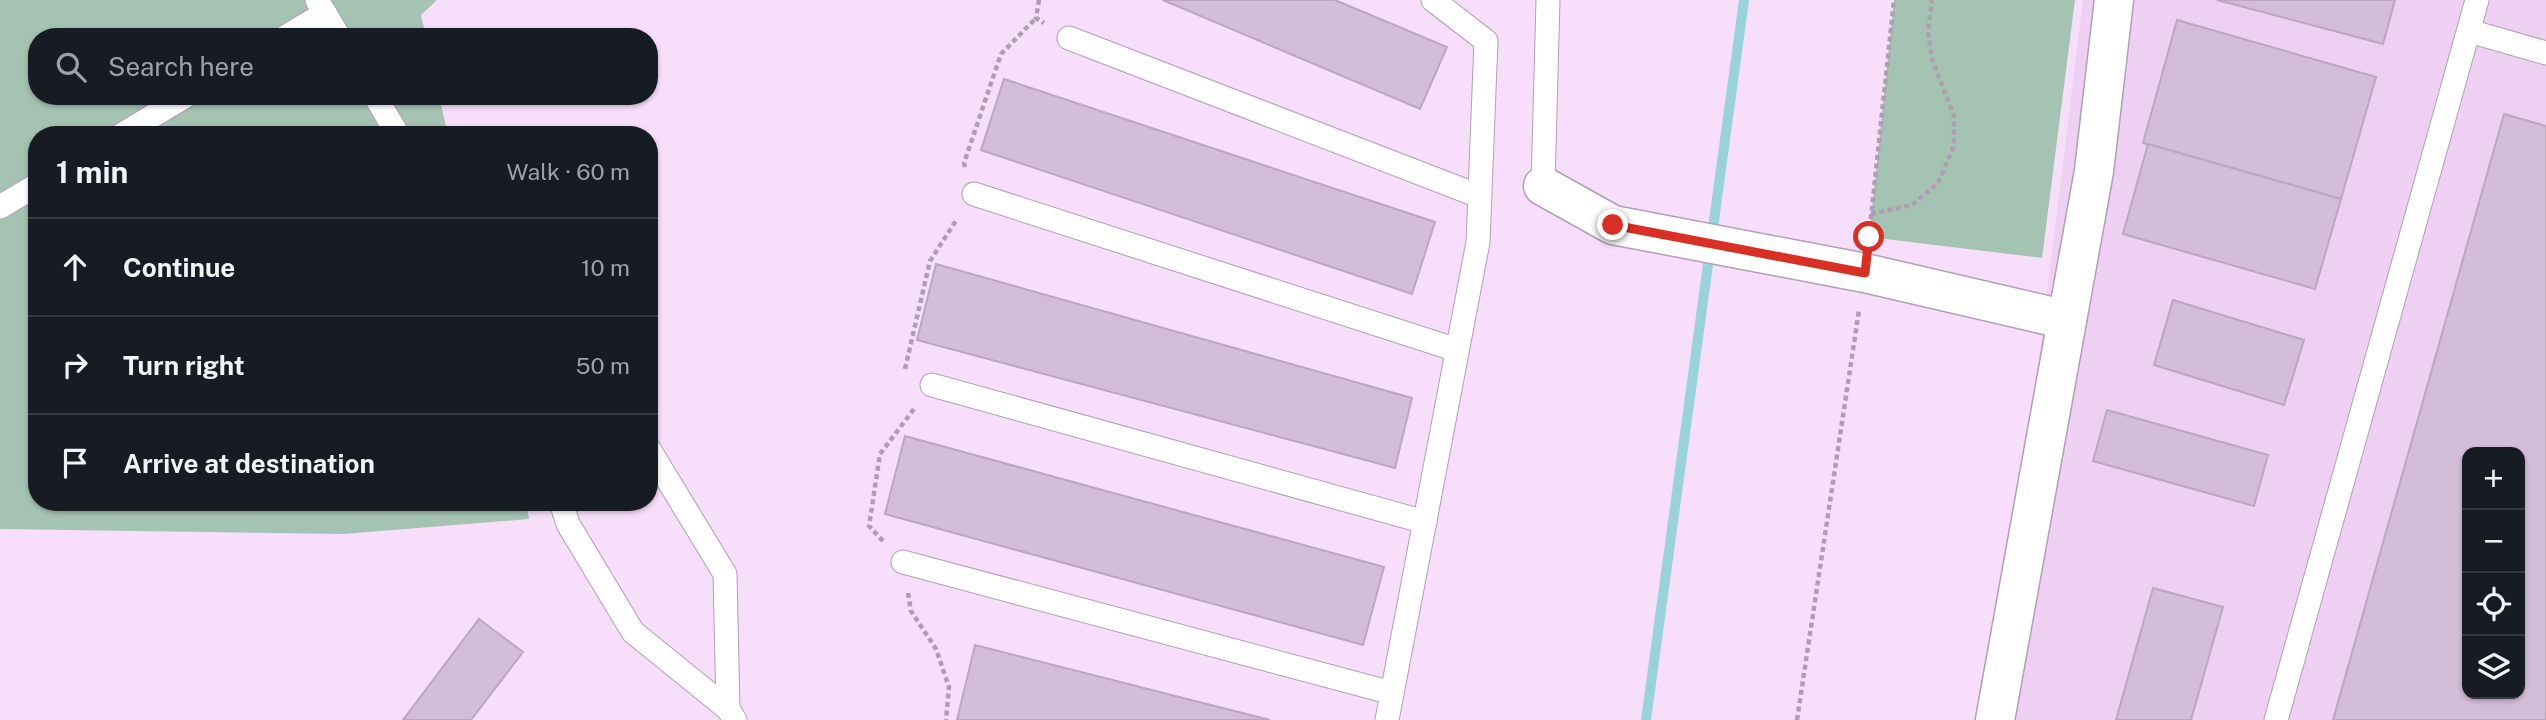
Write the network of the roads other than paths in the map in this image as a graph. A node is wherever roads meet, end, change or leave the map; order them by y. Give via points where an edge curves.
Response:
1 (1433, 0) edge
2 (1548, 0) edge
3 (2114, 0) edge
4 (2477, 0) edge
5 (321, 7) edge
6 (296, 28) edge
7 (334, 28) edge
8 (2469, 31) junction
9 (1069, 38) dead end
10 (2546, 53) edge
11 (171, 105) edge
12 (380, 105) edge
13 (136, 126) edge
14 (393, 126) edge
15 (1543, 186) joint
16 (28, 191) edge
17 (974, 194) dead end
18 (1479, 196) junction
19 (0, 207) edge
20 (2067, 320) junction
21 (1457, 350) junction
22 (932, 385) dead end
23 (658, 464) edge
24 (564, 511) edge
25 (1425, 522) junction
26 (903, 562) dead end
27 (1392, 692) junction
28 (731, 714) edge
29 (1387, 720) edge
30 (1995, 720) edge
31 (2276, 720) edge

1 - 18 lane via 1486,41
2 - 15 lane
3 - 20 street via 2094,171
4 - 8 lane
5 - 6 lane
5 - 7 lane
8 - 10 lane
8 - 31 lane
9 - 18 lane
11 - 13 lane
12 - 14 lane
15 - 20 street via 1613,225 1859,272
16 - 19 lane
17 - 21 lane
18 - 21 lane via 1478,242
20 - 30 street
21 - 25 lane
22 - 25 lane
23 - 28 lane via 724,574
24 - 28 lane via 633,632
25 - 27 lane
26 - 27 lane
27 - 29 lane

